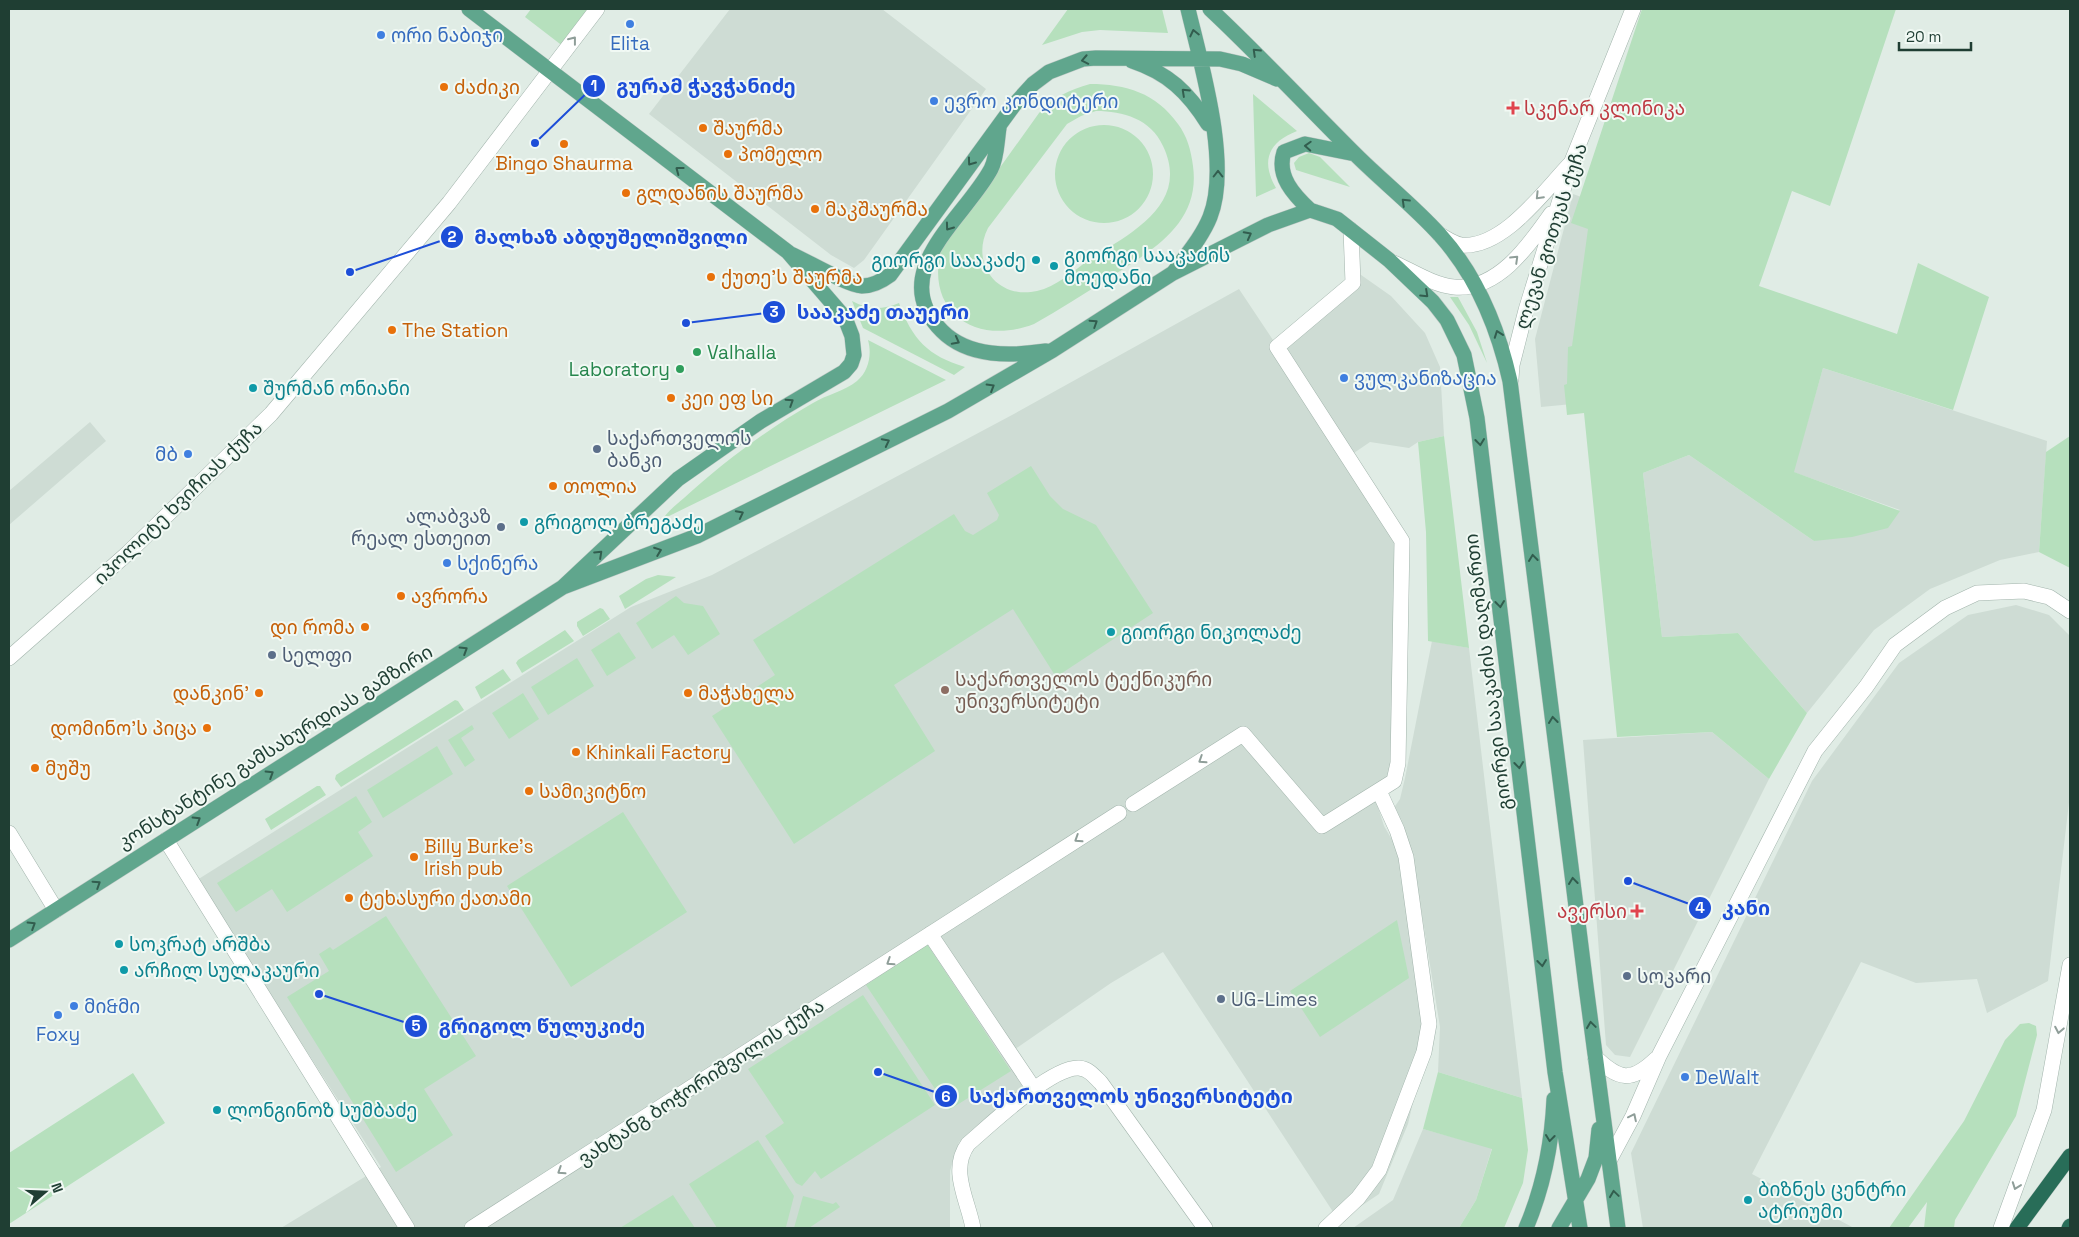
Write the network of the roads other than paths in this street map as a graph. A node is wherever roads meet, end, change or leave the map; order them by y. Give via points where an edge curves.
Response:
1 (469, 9) edge
2 (597, 9) edge
3 (1188, 9) edge
4 (1210, 9) edge
5 (1633, 9) edge
6 (1199, 57) junction
7 (1123, 58) junction
8 (550, 70) junction
9 (1291, 86) junction
10 (1000, 123) junction
11 (1213, 131) junction
12 (1355, 154) junction
13 (1572, 161) junction
14 (1558, 205) junction
15 (1310, 210) junction
16 (1352, 230) junction
17 (1440, 235) junction
18 (788, 252) junction
19 (1389, 260) junction
20 (1173, 273) junction
21 (1474, 284) junction
22 (1053, 350) junction
23 (1510, 381) junction
24 (563, 587) junction
25 (2070, 611) edge
26 (9, 658) edge
27 (1379, 791) junction
28 (1133, 804) dead end
29 (1120, 813) dead end
30 (9, 833) edge
31 (166, 840) junction
32 (56, 910) junction
33 (930, 934) junction
34 (9, 940) edge
35 (2070, 965) edge
36 (1659, 1056) junction
37 (1595, 1057) junction
38 (1555, 1072) junction
39 (1034, 1089) junction
40 (1602, 1108) junction
41 (2070, 1156) edge
42 (1610, 1159) junction
43 (1576, 1200) junction
44 (407, 1228) edge
45 (472, 1228) edge
46 (973, 1228) edge
47 (1205, 1228) edge
48 (1326, 1228) edge
49 (1526, 1228) edge
50 (1559, 1228) edge
51 (1580, 1228) edge
52 (1618, 1228) edge
53 (2001, 1228) edge
54 (2018, 1228) edge

1 - 8 main road
8 -> 2 street, იპოლიტე ხვიჩიას ქუჩა
6 -> 3 main road
9 -> 4 main road
5 - 13 street, ლევან გოთუას ქუჩა
6 - 7 main road
6 - 9 main road via 1242,64
6 - 11 main road
7 -> 10 main road via 1083,59 1048,72 1033,84
11 -> 7 main road via 1193,100 1172,81
18 -> 8 main road
8 - 26 street, იპოლიტე ხვიჩიას ქუჩა via 449,203 271,414 128,553
9 - 12 main road
10 -> 18 main road via 890,275 882,280 862,286 851,283
10 -> 22 main road via 992,167 934,247 923,270 926,309 946,335 974,350 1010,354
20 -> 11 main road via 1210,218 1218,182
12 -> 15 main road via 1305,144 1284,152 1281,162 1285,180 1293,194
17 -> 12 main road
13 - 14 street, ლევან გოთუას ქუჩა
13 -> 17 street via 1505,232 1475,244 1460,245
21 -> 14 street via 1515,260
14 - 23 street, ლევან გოთუას ქუჩა via 1521,326
15 - 16 main road, გიორგი სააკაძის დაღმართი via 1336,219
20 -> 15 main road via 1274,222
16 - 19 main road, გიორგი სააკაძის დაღმართი
16 - 27 street via 1352,283 1277,346 1402,540 1398,763 1394,781
17 - 21 main road
24 -> 18 main road via 678,479 769,416 844,372 851,364 854,354 852,336 845,318
19 - 21 street via 1444,285 1462,287
19 -> 38 main road, გიორგი სააკაძის დაღმართი via 1447,320 1469,372 1478,418
22 -> 20 main road
23 -> 21 main road via 1497,331
24 -> 22 main road via 697,536 948,411
37 -> 23 main road
31 -> 24 main road, კონსტანტინე გამსახურდიას გამზირი
25 - 36 street via 2049,596 2024,591 1977,593 1945,608 1896,645 1815,751
27 -> 28 street via 1322,826 1243,734
27 - 48 street via 1406,857 1429,1024 1424,1052 1379,1170 1358,1198
29 -> 33 street, ვახტანგ ბოჭორიშვილის ქუჩა
30 - 32 street
32 -> 31 main road, კონსტანტინე გამსახურდიას გამზირი
31 - 44 street
34 -> 32 main road, კონსტანტინე გამსახურდიას გამზირი
33 - 39 street
33 -> 45 street, ვახტანგ ბოჭორიშვილის ქუჩა
35 -> 53 street via 2044,1110
36 - 37 street via 1648,1067 1627,1076 1609,1071
42 -> 36 street via 1634,1116
37 - 40 main road
38 - 43 main road, გიორგი სააკაძის დაღმართი
38 -> 49 main road via 1550,1141
39 - 46 street via 963,1150 959,1177
39 - 47 street via 1064,1070 1078,1068 1089,1071
40 - 42 main road
40 - 43 main road via 1596,1158
41 - 54 highway
52 -> 42 main road
43 - 50 main road
43 - 51 main road, გიორგი სააკაძის დაღმართი

